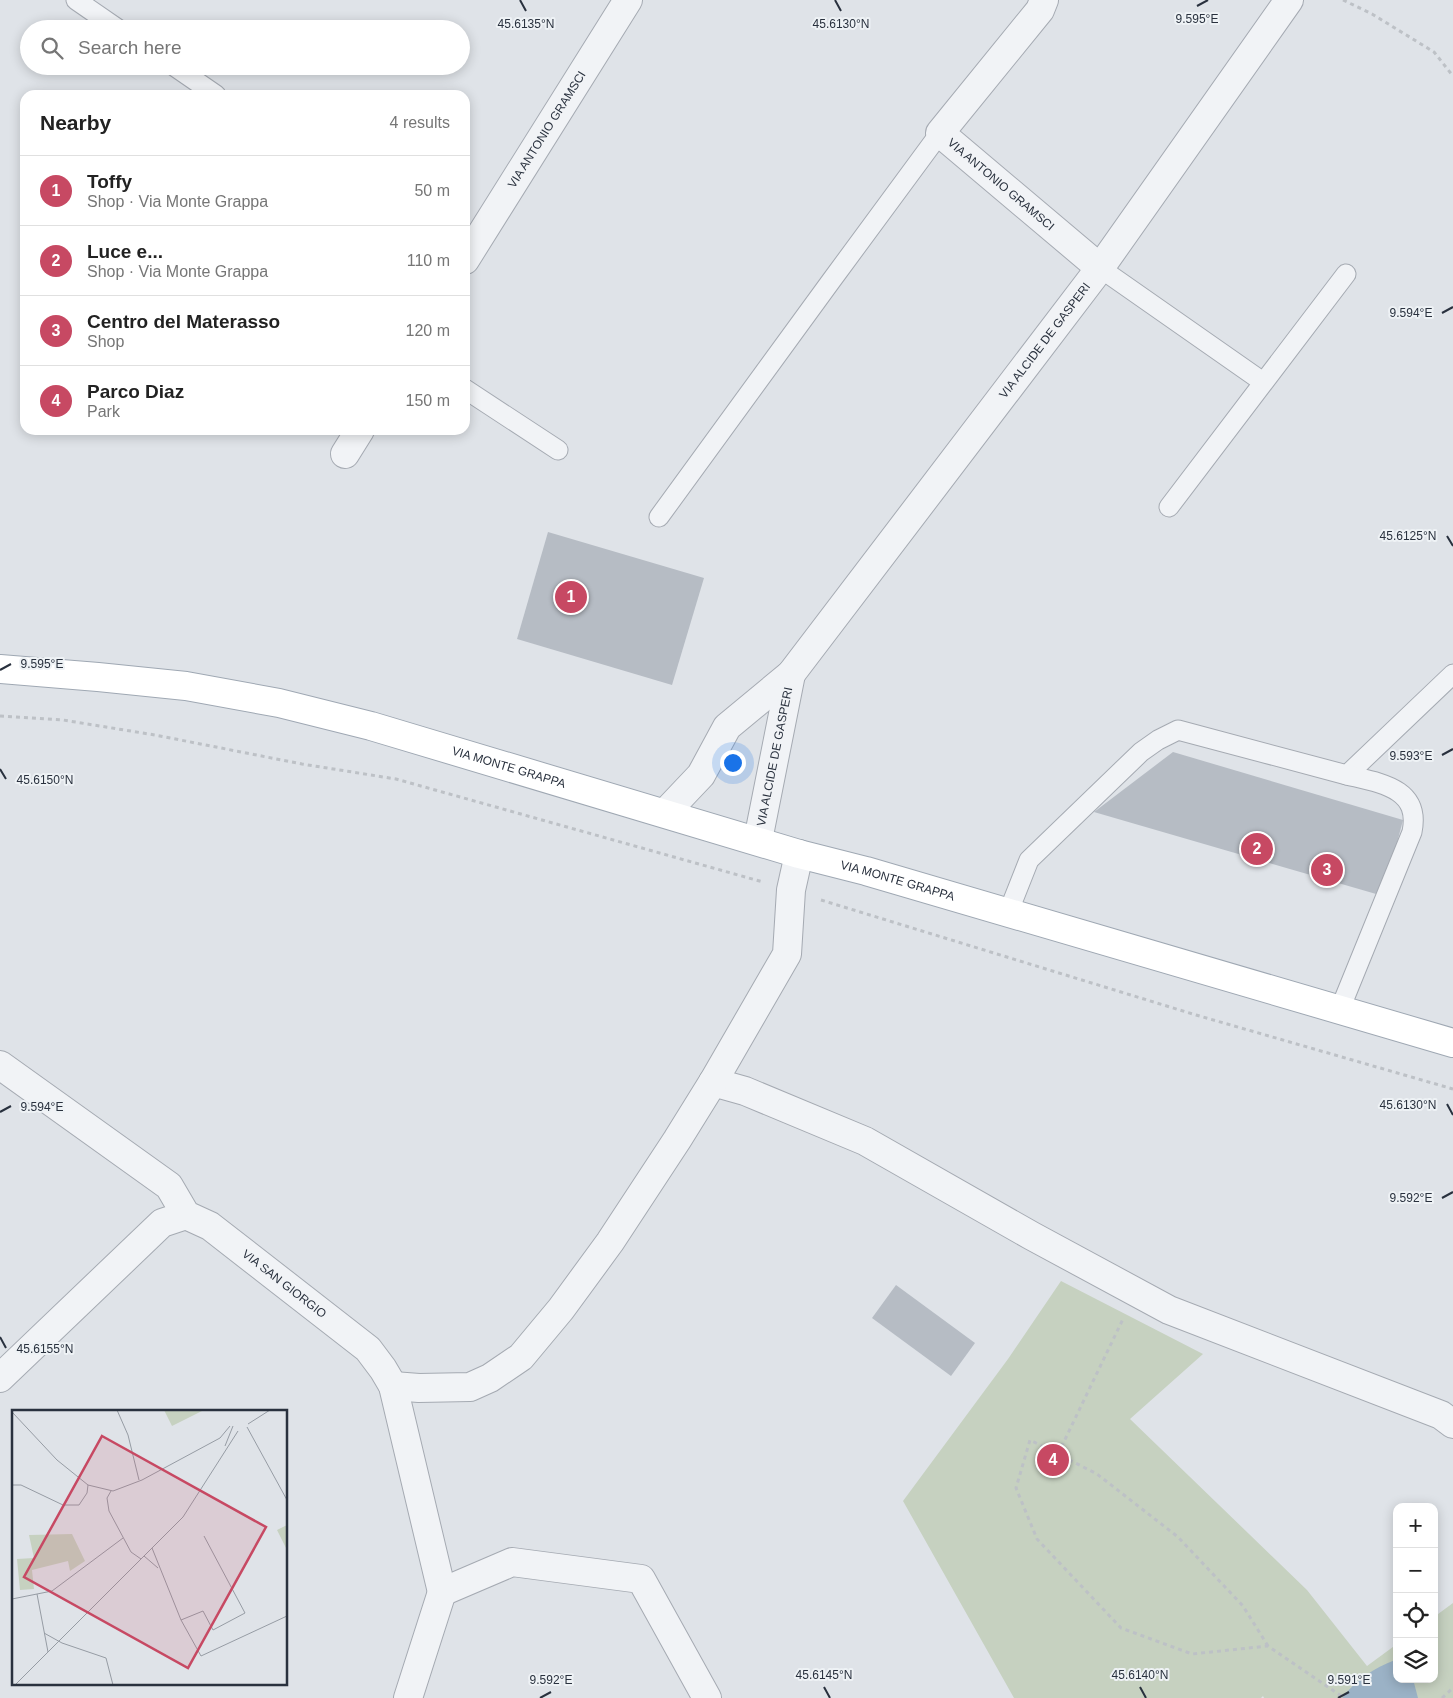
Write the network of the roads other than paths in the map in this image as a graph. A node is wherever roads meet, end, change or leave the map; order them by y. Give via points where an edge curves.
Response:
1 (76, 0) edge
2 (628, 0) edge
3 (1044, 0) edge
4 (1289, 0) edge
5 (105, 20) edge
6 (187, 75) edge
7 (209, 90) edge
8 (940, 134) junction
9 (470, 252) edge
10 (1100, 268) junction
11 (1346, 274) dead end
12 (1263, 382) junction
13 (470, 392) edge
14 (357, 435) edge
15 (558, 450) dead end
16 (345, 454) dead end
17 (1169, 507) dead end
18 (659, 517) dead end
19 (0, 669) edge
20 (791, 674) junction
21 (1453, 674) edge
22 (1347, 775) junction
23 (665, 813) junction
24 (758, 840) junction
25 (799, 854) junction
26 (1008, 913) junction
27 (1340, 1010) junction
28 (1453, 1043) edge
29 (0, 1066) edge
30 (713, 1082) junction
31 (186, 1215) junction
32 (0, 1378) edge
33 (393, 1386) junction
34 (1453, 1424) edge
35 (442, 1592) junction
36 (408, 1698) edge
37 (707, 1698) edge

1 - 5 lane
2 - 9 street, VIA ANTONIO GRAMSCI
3 - 8 street, VIA ANTONIO GRAMSCI via 1040,10
4 - 10 street, VIA ALCIDE DE GASPERI
6 - 7 lane
8 - 10 street, VIA ANTONIO GRAMSCI
8 - 18 lane
10 - 12 lane
10 - 20 street, VIA ALCIDE DE GASPERI
11 - 12 lane
12 - 17 lane
13 - 15 lane
14 - 16 street
19 - 23 main road, VIA MONTE GRAPPA via 186,686 280,703 371,726
20 - 23 street, VIA ALCIDE DE GASPERI via 727,727 701,775
20 - 24 street, VIA ALCIDE DE GASPERI
21 - 22 lane
22 - 26 lane via 1178,730 1141,752 1029,860
22 - 27 lane via 1386,785 1400,793 1410,804 1415,818
23 - 24 main road, VIA MONTE GRAPPA
24 - 25 main road, VIA MONTE GRAPPA
25 - 26 main road, VIA MONTE GRAPPA
25 - 30 street via 791,890 787,954
26 - 27 main road, VIA MONTE GRAPPA
27 - 28 main road, VIA MONTE GRAPPA
29 - 31 street via 169,1186
30 - 33 street via 610,1242 520,1357 490,1378 470,1387
30 - 34 street via 746,1091 865,1141 1169,1310 1441,1415
31 - 32 street via 162,1223
31 - 33 street, VIA SAN GIORGIO via 210,1226 368,1349
33 - 35 street, VIA SAN GIORGIO
35 - 36 street
35 - 37 street via 512,1562 641,1579

